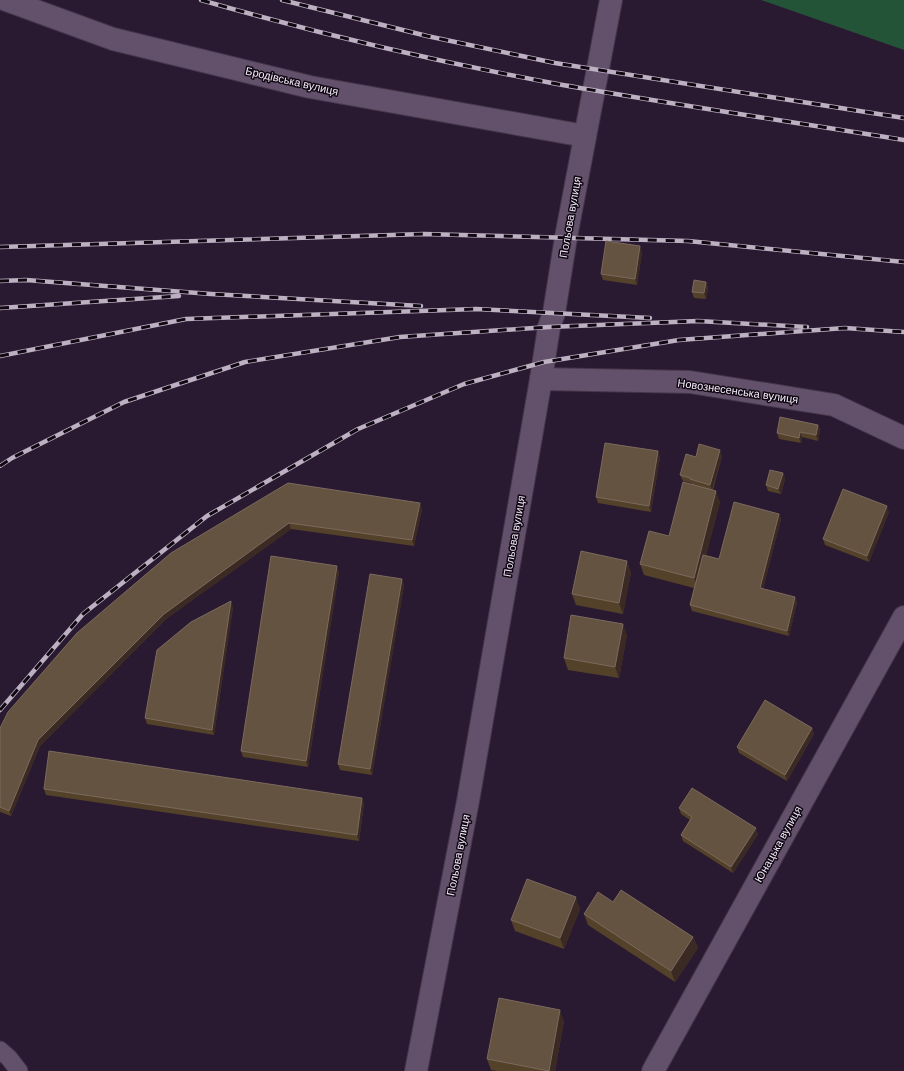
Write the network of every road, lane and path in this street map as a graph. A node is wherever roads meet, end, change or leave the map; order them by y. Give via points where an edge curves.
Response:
1 (6, 0) edge
2 (611, 0) edge
3 (585, 136) junction
4 (541, 379) junction
5 (904, 438) edge
6 (904, 618) edge
7 (0, 1050) edge
8 (19, 1071) edge
9 (416, 1071) edge
10 (653, 1071) edge

1 - 3 street, Бродівська вулиця via 113,38 310,87
2 - 3 street, Польова вулиця
3 - 4 street, Польова вулиця
4 - 5 street, Новознесенська вулиця via 698,383 834,405
4 - 9 street, Польова вулиця via 468,801
6 - 10 street, Юнацька вулиця
7 - 8 lane

